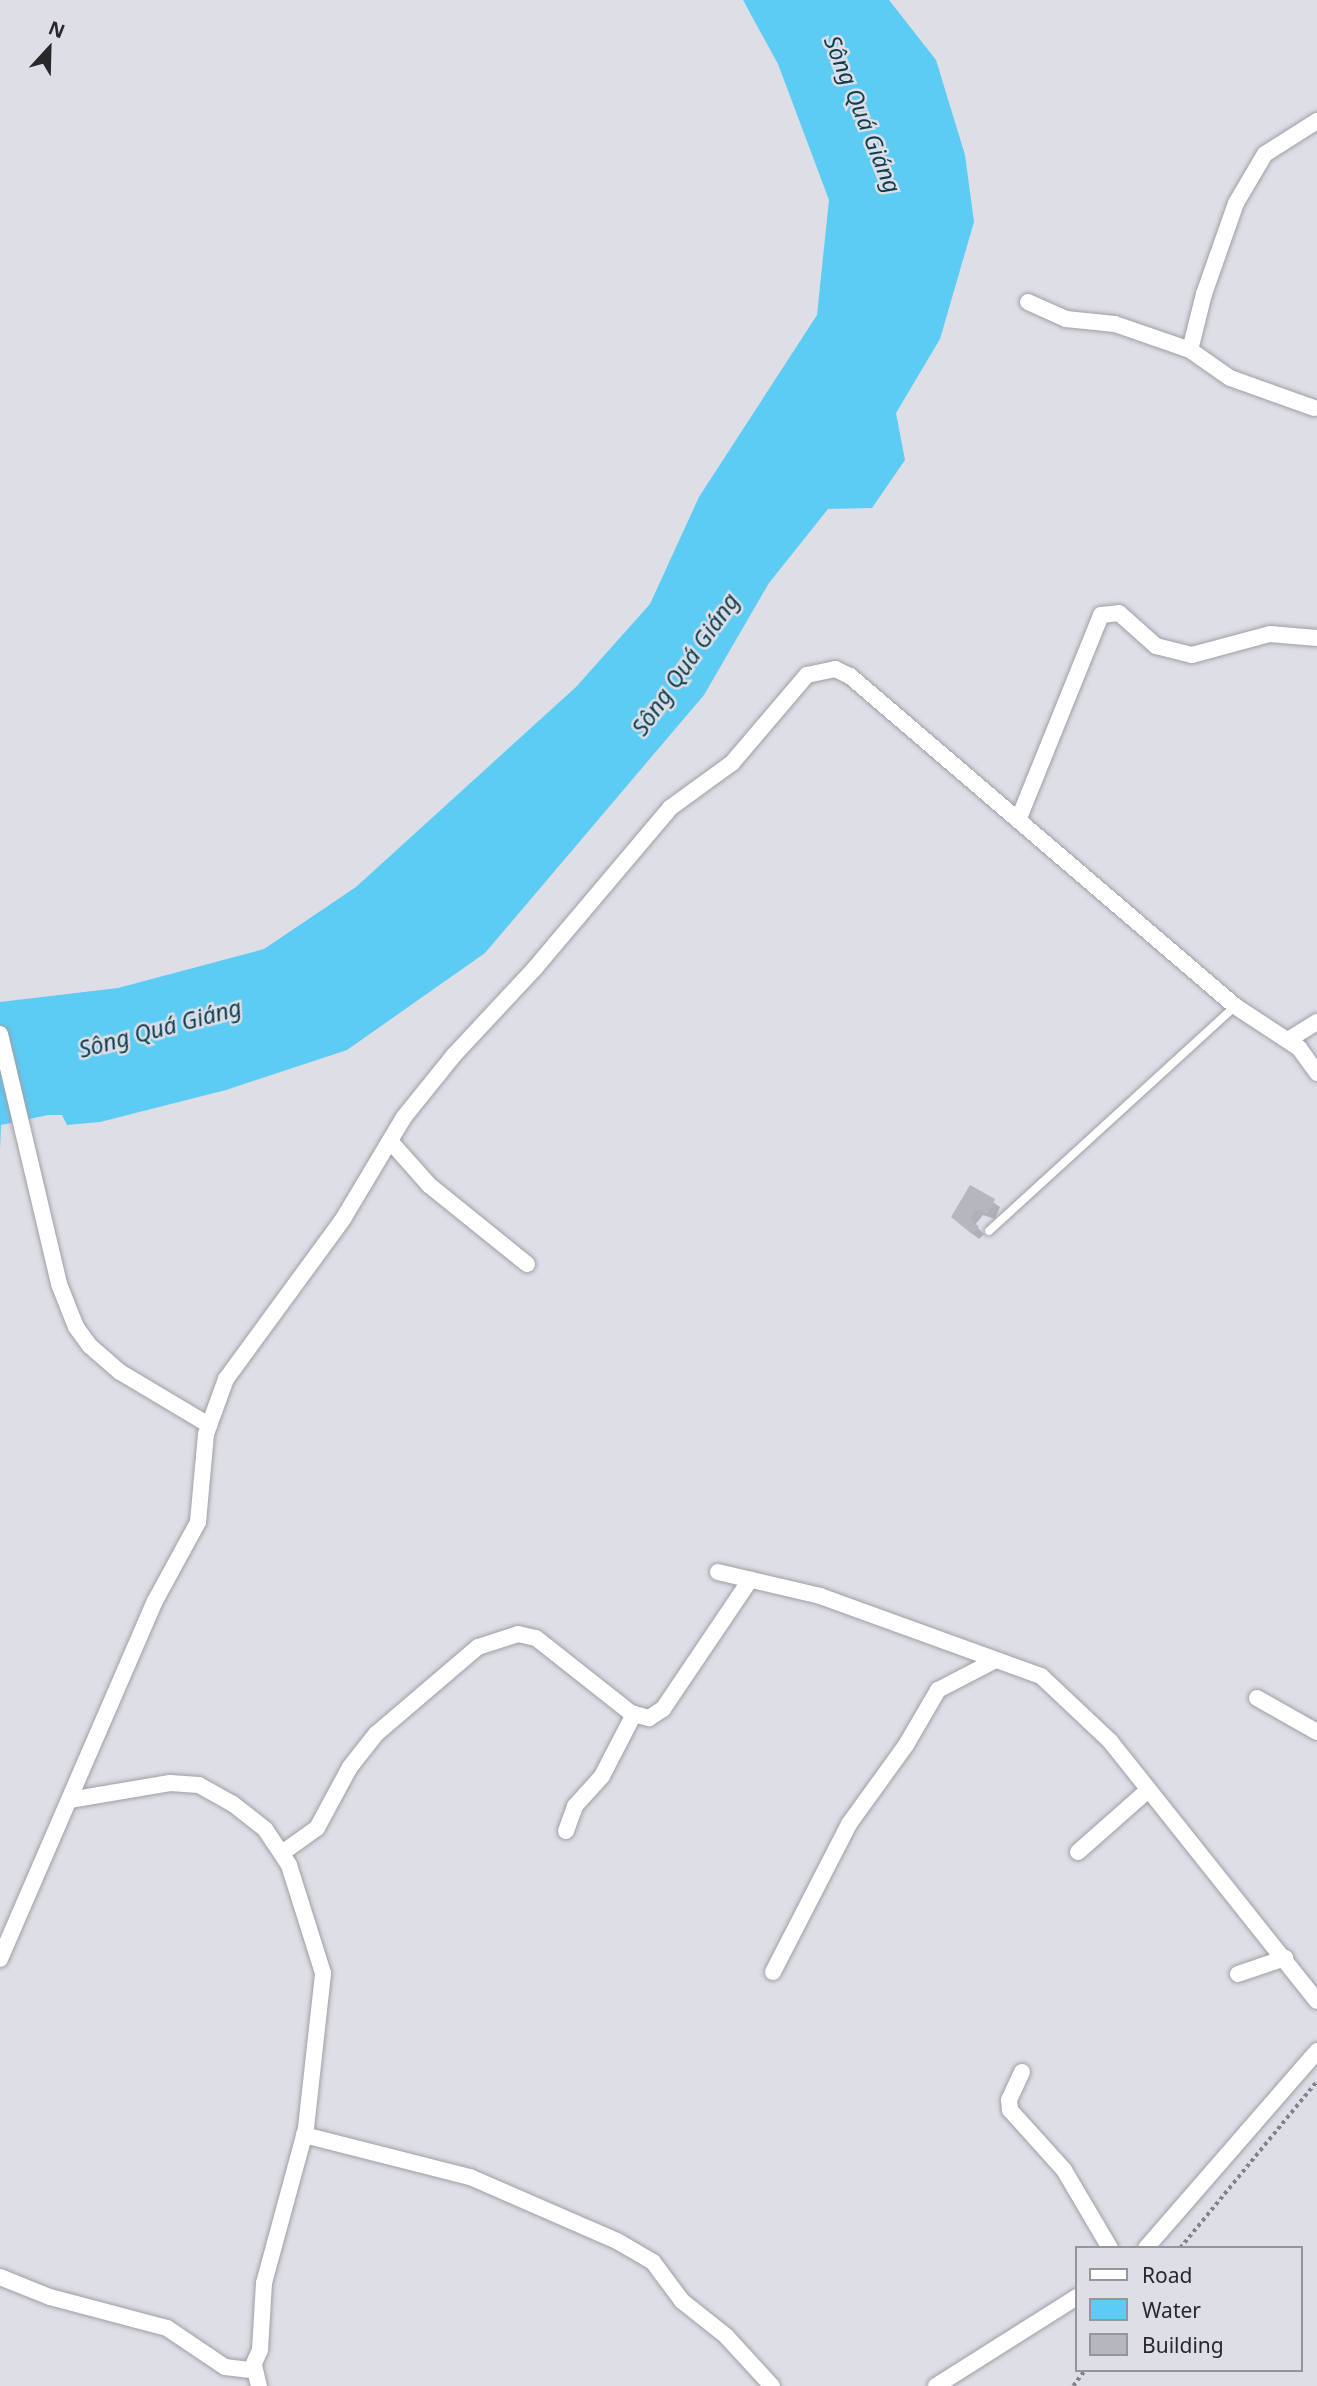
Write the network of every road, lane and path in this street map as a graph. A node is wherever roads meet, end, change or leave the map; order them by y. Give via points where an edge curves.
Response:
1 (1317, 121) edge
2 (1028, 302) dead end
3 (1190, 350) junction
4 (1316, 404) edge
5 (1317, 638) edge
6 (1019, 818) junction
7 (1235, 1006) junction
8 (1317, 1022) edge
9 (0, 1034) edge
10 (1288, 1040) junction
11 (1317, 1073) edge
12 (390, 1141) junction
13 (989, 1231) dead end
14 (527, 1264) dead end
15 (209, 1425) junction
16 (719, 1572) dead end
17 (750, 1580) junction
18 (994, 1661) junction
19 (1257, 1699) dead end
20 (634, 1714) junction
21 (1317, 1732) edge
22 (1148, 1790) junction
23 (69, 1800) junction
24 (566, 1831) dead end
25 (282, 1853) junction
26 (1077, 1853) dead end
27 (1285, 1958) junction
28 (0, 1959) edge
29 (773, 1972) dead end
30 (1238, 1974) dead end
31 (1317, 2001) edge
32 (1317, 2051) edge
33 (1023, 2072) dead end
34 (1317, 2081) edge
35 (304, 2136) junction
36 (1109, 2246) edge
37 (1148, 2246) edge
38 (1182, 2246) edge
39 (0, 2277) edge
40 (1076, 2298) edge
41 (254, 2365) junction
42 (259, 2386) edge
43 (772, 2386) edge
44 (936, 2386) edge

1 - 3 street via 1265,154 1236,203
2 - 3 street via 1066,319 1115,324
3 - 4 street via 1230,378
5 - 6 street via 1270,634 1192,655 1149,642 1119,613 1101,615
6 - 7 street
6 - 12 street via 850,676 835,670 807,675 732,763 670,808 535,968 454,1055
7 - 10 street
7 - 13 lane
8 - 10 street
9 - 15 street via 59,1284 90,1346 120,1372
10 - 11 street
12 - 14 street via 429,1185
12 - 15 street via 343,1219 226,1379
15 - 23 street via 198,1522 155,1601
16 - 17 street
17 - 18 street via 820,1596
17 - 20 street via 663,1709 649,1718
18 - 22 street via 1041,1676 1110,1741
18 - 29 street via 938,1690 906,1745 849,1824
19 - 21 street
20 - 24 street via 602,1776 575,1806
20 - 25 street via 536,1639 518,1634 498,1637 455,1663 376,1734 350,1767 317,1828
22 - 26 street
22 - 27 street
23 - 25 street via 170,1783 199,1785 265,1829
23 - 28 street
25 - 35 street via 311,1925 323,1973
27 - 30 street
27 - 31 street
32 - 37 street
33 - 36 street via 1009,2100 1010,2110 1064,2169
34 - 38 path
35 - 41 street via 264,2283 260,2350
35 - 43 street via 470,2177 617,2241 653,2262 682,2301 726,2336
39 - 41 street via 50,2298 167,2328 225,2367 247,2372
40 - 44 street
41 - 42 street

